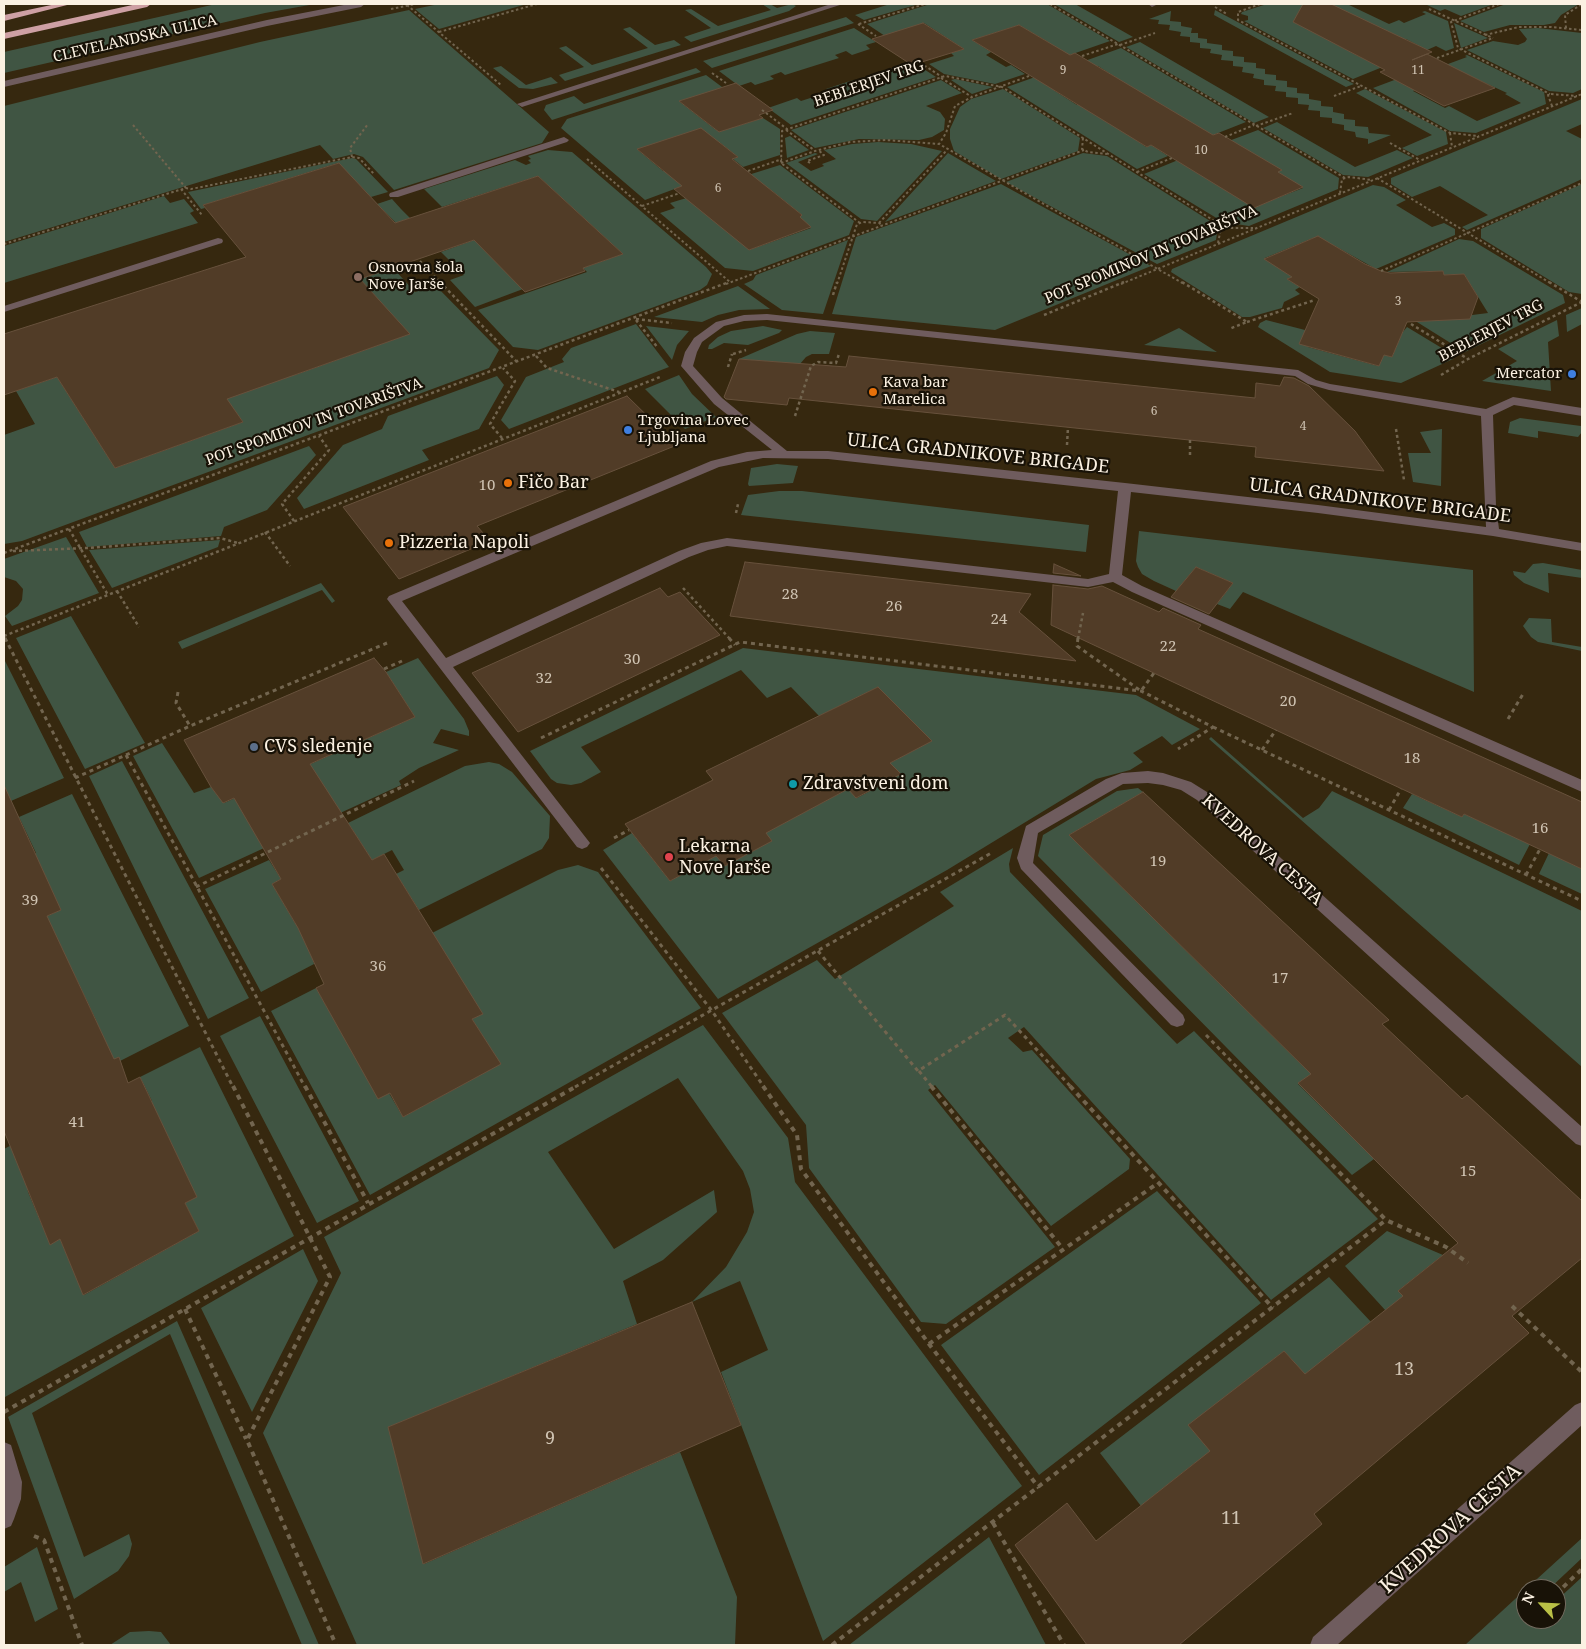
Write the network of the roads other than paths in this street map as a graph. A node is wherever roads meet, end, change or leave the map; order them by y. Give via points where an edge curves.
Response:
1 (67, 4) edge
2 (147, 4) edge
3 (361, 4) edge
4 (839, 4) edge
5 (4, 18) edge
6 (4, 36) edge
7 (4, 84) edge
8 (522, 104) road end
9 (564, 140) road end
10 (394, 195) road end
11 (218, 241) dead end
12 (4, 309) edge
13 (1582, 412) edge
14 (1487, 413) junction
15 (783, 453) junction
16 (1125, 488) junction
17 (1493, 532) junction
18 (1582, 546) edge
19 (1115, 577) junction
20 (444, 665) junction
21 (1582, 786) edge
22 (582, 843) road end
23 (1177, 1020) road end
24 (1582, 1138) edge
25 (1582, 1412) edge
26 (4, 1452) edge
27 (4, 1518) edge
28 (1320, 1645) edge

1 - 5 highway
2 - 6 highway
3 - 7 street, CLEVELANDSKA ULICA via 238,29
4 - 8 street
9 - 10 street
11 - 12 street
13 - 14 street via 1513,401
14 - 15 street via 1319,385 1298,373 767,318 744,318 720,324 698,340 687,366 718,401
14 - 17 street
15 - 16 street, ULICA GRADNIKOVE BRIGADE via 828,455
15 - 20 street, ULICA GRADNIKOVE BRIGADE via 747,456 715,464 394,599
16 - 17 street, ULICA GRADNIKOVE BRIGADE
16 - 19 street
17 - 18 street, ULICA GRADNIKOVE BRIGADE
19 - 20 street via 1088,583 727,542 706,546 660,564
19 - 21 street
20 - 22 street
23 - 24 street, KVEDROVA CESTA via 1026,865 1031,830 1111,783 1148,777 1177,782 1202,796
25 - 28 street, KVEDROVA CESTA
26 - 27 street via 12,1482 11,1499

